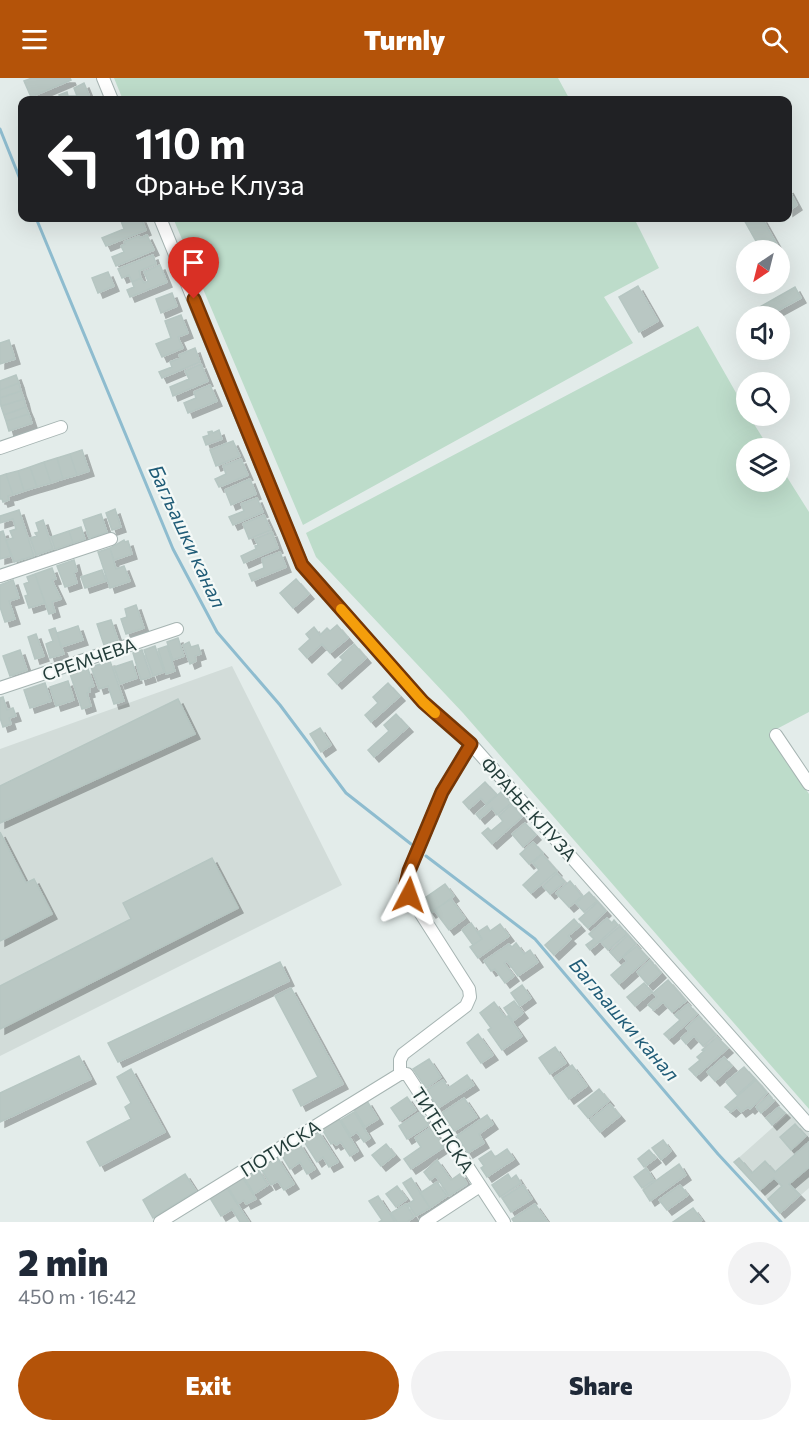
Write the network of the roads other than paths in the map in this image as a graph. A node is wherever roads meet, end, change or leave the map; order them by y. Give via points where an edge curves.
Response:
1 (103, 78) edge
2 (110, 96) edge
3 (162, 222) edge
4 (61, 427) dead end
5 (0, 448) edge
6 (111, 538) dead end
7 (0, 576) edge
8 (177, 629) dead end
9 (0, 688) edge
10 (776, 735) dead end
11 (471, 744) junction
12 (809, 784) edge
13 (400, 1074) junction
14 (809, 1125) edge
15 (480, 1186) junction
16 (160, 1222) edge
17 (425, 1222) edge
18 (504, 1222) edge

1 - 2 street
3 - 11 street, ФРАЊЕ КЛУЗА via 302,565 423,702
4 - 5 street
6 - 7 street
8 - 9 street, СРЕМЧЕВА
10 - 12 street
11 - 13 street, ТИТЕЛСКА via 442,792 406,884 409,895 469,989 470,997 466,1006 403,1054
11 - 14 street, ФРАЊЕ КЛУЗА
13 - 15 street, ТИТЕЛСКА via 407,1074
13 - 16 street, ПОТИСКА
15 - 17 street
15 - 18 street, ТИТЕЛСКА

